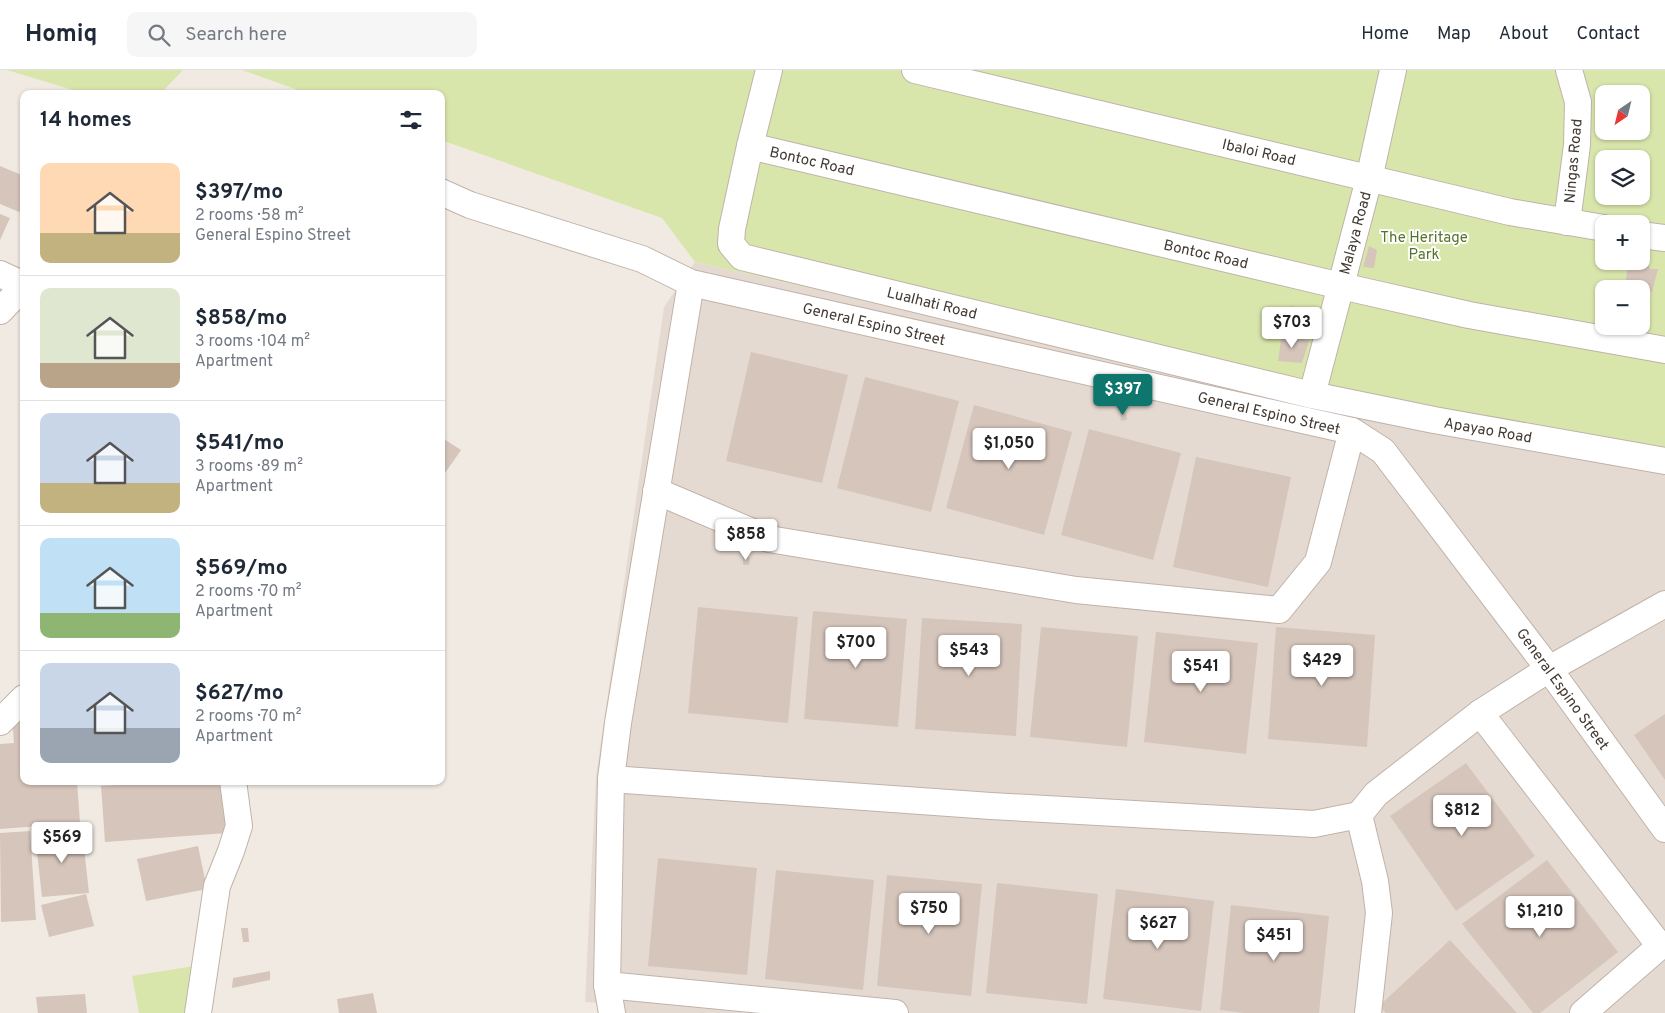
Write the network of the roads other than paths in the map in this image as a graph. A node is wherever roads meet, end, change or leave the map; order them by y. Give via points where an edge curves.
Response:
1 (770, 70) edge
2 (915, 70) edge
3 (1393, 70) edge
4 (1569, 70) edge
5 (750, 146) junction
6 (1369, 178) junction
7 (445, 194) edge
8 (1567, 222) junction
9 (1595, 227) edge
10 (1650, 236) edge
11 (1665, 238) edge
12 (0, 274) edge
13 (20, 283) edge
14 (691, 283) junction
15 (1340, 286) junction
16 (20, 289) edge
17 (0, 311) edge
18 (1665, 350) edge
19 (1312, 395) junction
20 (1352, 431) junction
21 (1665, 461) edge
22 (656, 491) junction
23 (1665, 604) edge
24 (1548, 669) junction
25 (20, 702) edge
26 (1480, 713) junction
27 (0, 722) edge
28 (611, 779) junction
29 (234, 785) edge
30 (1359, 815) junction
31 (1665, 829) edge
32 (607, 985) junction
33 (198, 1013) edge
34 (612, 1013) edge
35 (895, 1013) edge
36 (1368, 1013) edge
37 (1583, 1013) edge

1 - 5 street, Lualhati Road
2 - 6 street, Ibaloi Road
3 - 6 street, Malaya Road
4 - 8 street, Ningas Road via 1578,102 1577,145
5 - 15 street, Bontoc Road
5 - 19 street, Lualhati Road via 731,236 731,244 742,257
6 - 8 street, Ibaloi Road via 1510,212
6 - 15 street, Malaya Road
7 - 14 street, General Espino Street via 470,205 642,259
8 - 9 street, Ibaloi Road
10 - 11 street
12 - 13 street
14 - 20 street, General Espino Street
14 - 22 street
15 - 18 street, Bontoc Road via 1469,315
15 - 19 street, Malaya Road
16 - 17 street
19 - 21 street, Apayao Road
20 - 22 street via 1318,562 1279,610 1076,590 769,539
20 - 24 street, General Espino Street via 1383,451
22 - 28 street
23 - 24 street
24 - 26 street
24 - 31 street, General Espino Street
25 - 27 street
26 - 30 street via 1376,794
26 - 37 street via 1660,946
28 - 30 street via 991,806 1314,824
28 - 32 street
29 - 33 street via 239,826 217,886
30 - 36 street via 1375,881 1379,914
32 - 34 street
32 - 35 street

